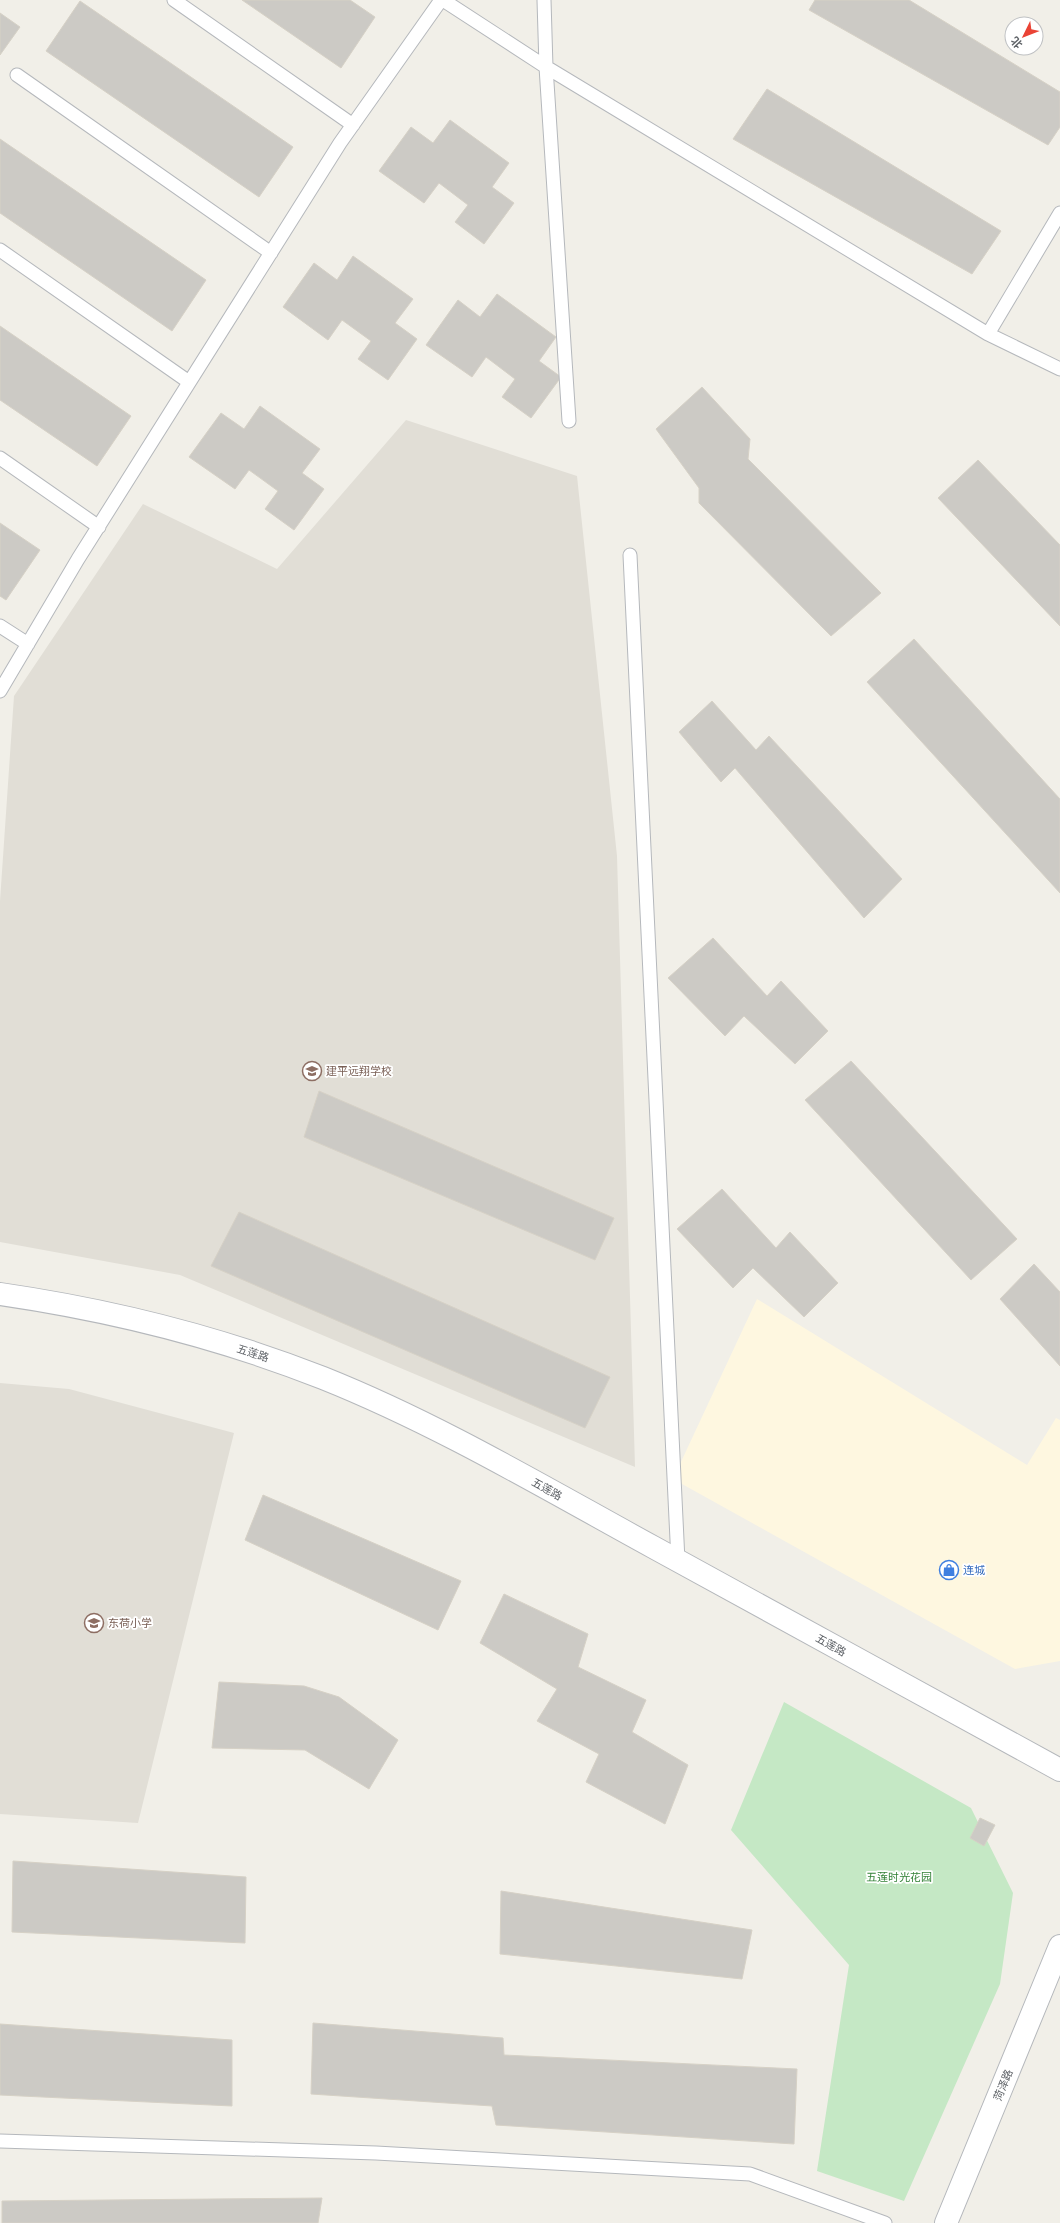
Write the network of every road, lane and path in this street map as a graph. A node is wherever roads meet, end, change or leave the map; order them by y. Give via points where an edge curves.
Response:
1 (174, 0) edge
2 (442, 0) edge
3 (544, 0) edge
4 (546, 67) junction
5 (17, 75) dead end
6 (353, 125) junction
7 (1060, 213) edge
8 (0, 250) edge
9 (271, 253) junction
10 (988, 334) junction
11 (1060, 369) edge
12 (189, 382) junction
13 (569, 421) dead end
14 (0, 458) edge
15 (99, 527) junction
16 (630, 555) dead end
17 (0, 626) edge
18 (28, 644) junction
19 (0, 691) edge
20 (0, 1294) edge
21 (678, 1561) junction
22 (1060, 1770) edge
23 (1060, 1946) edge
24 (0, 2140) edge
25 (885, 2223) edge
26 (946, 2223) edge

1 - 6 lane
2 - 4 lane
2 - 6 lane
3 - 4 lane
4 - 10 lane
4 - 13 lane
5 - 9 lane
6 - 9 lane
7 - 10 lane
8 - 12 lane
9 - 12 lane
10 - 11 lane
12 - 15 lane
14 - 15 lane
15 - 18 lane
16 - 21 lane
17 - 18 lane
18 - 19 lane
20 - 21 street, 五莲路 via 108,1313 173,1329 255,1353 324,1379 395,1410 462,1444
21 - 22 street, 五莲路
23 - 26 street, 菏泽路
24 - 25 lane via 376,2153 750,2174

